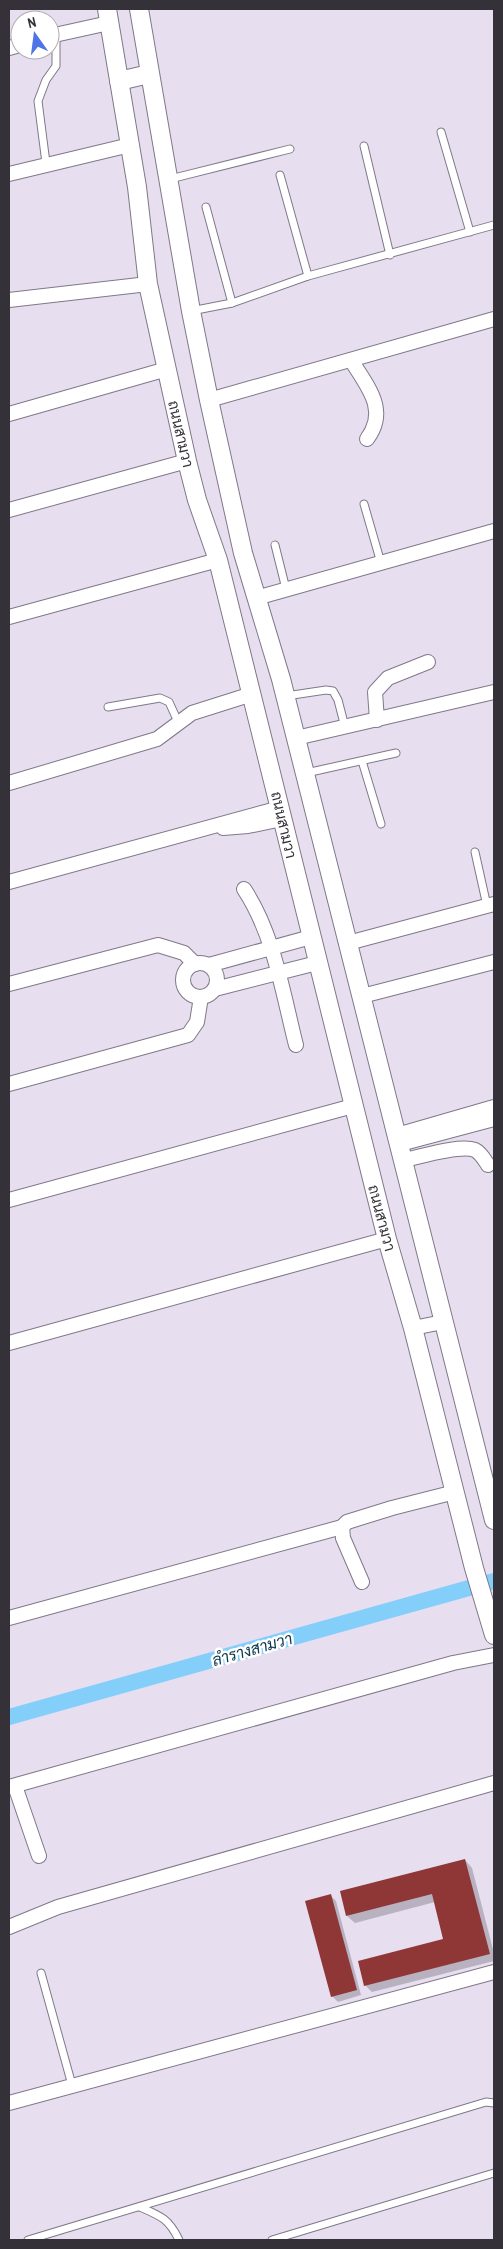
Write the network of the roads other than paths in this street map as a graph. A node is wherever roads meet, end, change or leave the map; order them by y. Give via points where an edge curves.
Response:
1 (139, 9) edge
2 (108, 16) edge
3 (60, 33) edge
4 (55, 60) edge
5 (150, 74) junction
6 (119, 81) junction
7 (441, 132) dead end
8 (130, 145) junction
9 (364, 146) dead end
10 (290, 149) dead end
11 (46, 163) junction
12 (9, 174) edge
13 (280, 175) dead end
14 (167, 180) junction
15 (206, 207) dead end
16 (494, 225) edge
17 (470, 232) junction
18 (390, 255) junction
19 (308, 276) junction
20 (148, 284) junction
21 (9, 300) edge
22 (232, 303) junction
23 (191, 311) junction
24 (494, 319) edge
25 (351, 360) junction
26 (167, 369) junction
27 (209, 400) junction
28 (9, 414) edge
29 (367, 439) dead end
30 (187, 461) junction
31 (364, 504) dead end
32 (9, 510) edge
33 (494, 531) edge
34 (275, 545) dead end
35 (218, 560) junction
36 (381, 563) junction
37 (286, 589) junction
38 (256, 598) junction
39 (9, 617) edge
40 (428, 662) dead end
41 (494, 692) edge
42 (252, 694) junction
43 (285, 696) junction
44 (108, 707) dead end
45 (377, 720) junction
46 (179, 724) junction
47 (345, 727) junction
48 (296, 738) junction
49 (396, 753) dead end
50 (362, 761) junction
51 (305, 773) junction
52 (9, 783) edge
53 (281, 813) junction
54 (381, 824) dead end
55 (475, 852) dead end
56 (9, 882) edge
57 (244, 890) dead end
58 (491, 905) edge
59 (311, 938) junction
60 (348, 943) junction
61 (270, 948) junction
62 (494, 962) edge
63 (317, 964) junction
64 (202, 965) junction
65 (278, 973) junction
66 (9, 984) edge
67 (215, 989) junction
68 (362, 996) junction
69 (201, 997) junction
70 (296, 1045) dead end
71 (9, 1084) edge
72 (353, 1106) junction
73 (494, 1107) edge
74 (494, 1119) edge
75 (400, 1147) junction
76 (488, 1165) dead end
77 (9, 1200) edge
78 (387, 1239) junction
79 (444, 1322) junction
80 (414, 1328) junction
81 (9, 1342) edge
82 (490, 1481) edge
83 (455, 1492) junction
84 (494, 1520) edge
85 (342, 1527) junction
86 (362, 1582) dead end
87 (9, 1618) edge
88 (494, 1635) edge
89 (494, 1655) edge
90 (494, 1783) edge
91 (12, 1786) edge
92 (39, 1856) dead end
93 (9, 1928) edge
94 (494, 1972) edge
95 (41, 1973) dead end
96 (72, 2086) junction
97 (9, 2103) edge
98 (494, 2104) edge
99 (494, 2173) edge
100 (140, 2207) junction
101 (28, 2240) edge
102 (179, 2240) edge
103 (272, 2240) edge

1 - 5 street
2 - 3 street
2 - 6 street, ถนนสามวา
4 - 11 lane via 56,66 38,101
5 - 6 street
5 - 14 street
6 - 8 street, ถนนสามวา
7 - 17 lane
8 - 11 street
8 - 20 street, ถนนสามวา
9 - 18 lane
10 - 14 lane
11 - 12 street
13 - 19 lane
14 - 23 street
15 - 22 lane
16 - 17 lane
17 - 18 lane
18 - 19 lane
19 - 22 lane
20 - 21 street
20 - 26 street, ถนนสามวา
22 - 23 lane
23 - 27 street
24 - 25 street
25 - 27 street
25 - 29 street via 378,408 376,428
26 - 28 street
26 - 30 street, ถนนสามวา
27 - 38 street
30 - 32 street
30 - 35 street, ถนนสามวา
31 - 36 lane
33 - 36 street
34 - 37 lane
35 - 39 street
35 - 42 street, ถนนสามวา
36 - 37 street
37 - 38 street
38 - 43 street
40 - 45 street via 388,678 375,692
41 - 45 street
42 - 46 street via 192,713
42 - 53 street, ถนนสามวา
43 - 47 lane via 333,691
43 - 48 street
44 - 46 lane via 160,698 168,702
45 - 47 street
46 - 52 street via 157,739
47 - 48 street
48 - 51 street
49 - 50 lane
50 - 51 lane
50 - 54 lane
51 - 60 street
53 - 56 street via 248,826 200,830
53 - 59 street, ถนนสามวา
55 - 58 lane
57 - 61 street via 256,907
58 - 60 street
59 - 61 street
59 - 63 street, ถนนสามวา
60 - 68 street
61 - 64 street
61 - 65 street
62 - 68 street
63 - 65 street
63 - 72 street, ถนนสามวา
64 - 66 street via 184,953 158,945
64 - 67 street via 215,972 218,980
64 - 69 street via 188,968 183,984 193,996
65 - 67 street
65 - 70 street
67 - 69 street via 210,995
68 - 75 street
69 - 71 street via 197,1022 188,1035
72 - 77 street
72 - 78 street, ถนนสามวา
73 - 75 street
74 - 75 street
75 - 76 street via 472,1149 480,1153
75 - 79 street
78 - 80 street, ถนนสามวา
78 - 81 street
79 - 80 street
79 - 82 street
80 - 83 street, ถนนสามวา
82 - 84 street
83 - 85 street via 385,1510
83 - 88 street, ถนนสามวา
85 - 86 street via 343,1538
85 - 87 street
89 - 91 street via 453,1663
90 - 93 street via 58,1907
91 - 92 street
94 - 96 street
95 - 96 lane
96 - 97 street
98 - 100 lane via 486,2102
99 - 103 lane
100 - 101 lane
100 - 102 lane via 163,2216

